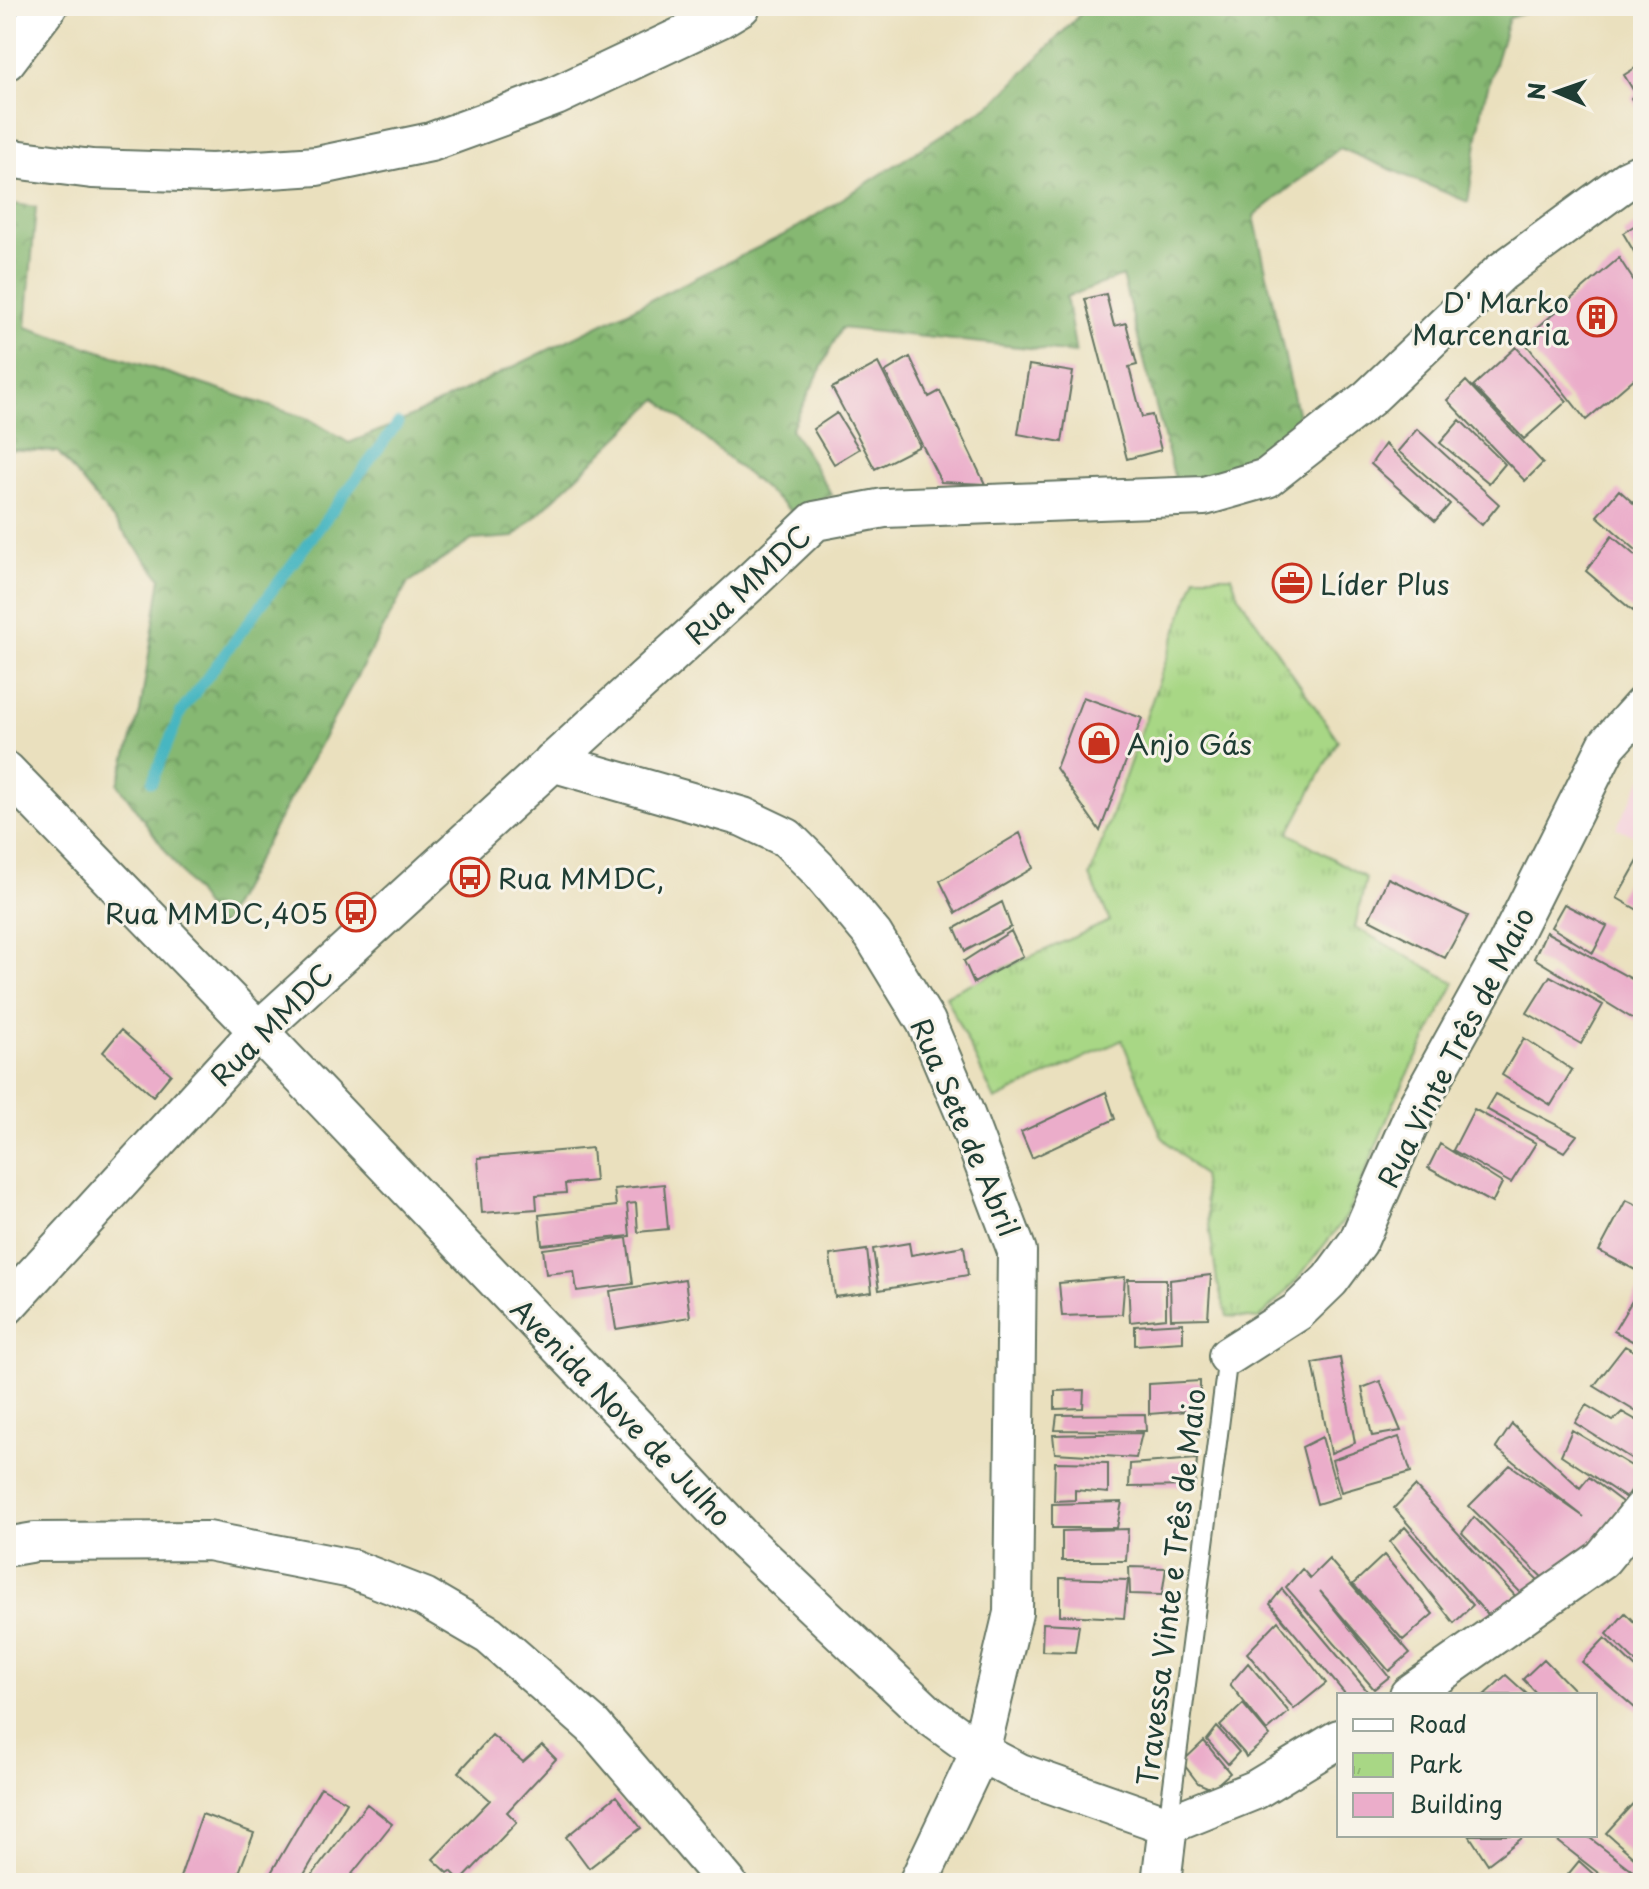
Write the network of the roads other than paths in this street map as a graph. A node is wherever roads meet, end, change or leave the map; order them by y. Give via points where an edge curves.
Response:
1 (48, 6) edge
2 (741, 6) edge
3 (6, 61) edge
4 (6, 158) edge
5 (1643, 172) edge
6 (1643, 705) edge
7 (552, 762) junction
8 (6, 771) edge
9 (258, 1031) junction
10 (6, 1306) edge
11 (1228, 1356) joint
12 (1643, 1509) edge
13 (6, 1547) edge
14 (1412, 1693) edge
15 (1337, 1740) edge
16 (980, 1752) junction
17 (1168, 1825) junction
18 (727, 1883) edge
19 (918, 1883) edge
20 (1161, 1883) edge

1 - 3 street
2 - 4 street via 556,96 431,142 317,166 212,173 92,169
5 - 7 street, Rua MMDC via 1500,273 1369,398 1267,478 1204,496 884,508 815,521
6 - 11 street, Rua Vinte Três de Maio via 1607,745 1507,945 1416,1109 1358,1242 1297,1312
7 - 9 street, Rua MMDC
7 - 16 street, Rua Sete de Abril via 743,817 787,838 873,935 926,1022 1017,1251 1013,1613
8 - 9 street, Avenida Nove de Julho
9 - 10 street, Rua MMDC
9 - 16 street, Avenida Nove de Julho via 745,1541 929,1715
11 - 17 lane, Travessa Vinte e Três de Maio
12 - 14 street via 1602,1559
13 - 18 street via 35,1542 208,1541 352,1569 424,1597 489,1635 593,1726
15 - 17 street via 1255,1790
16 - 17 street, Avenida Nove de Julho via 1020,1773
16 - 19 street, Rua Sete de Abril
17 - 20 street

